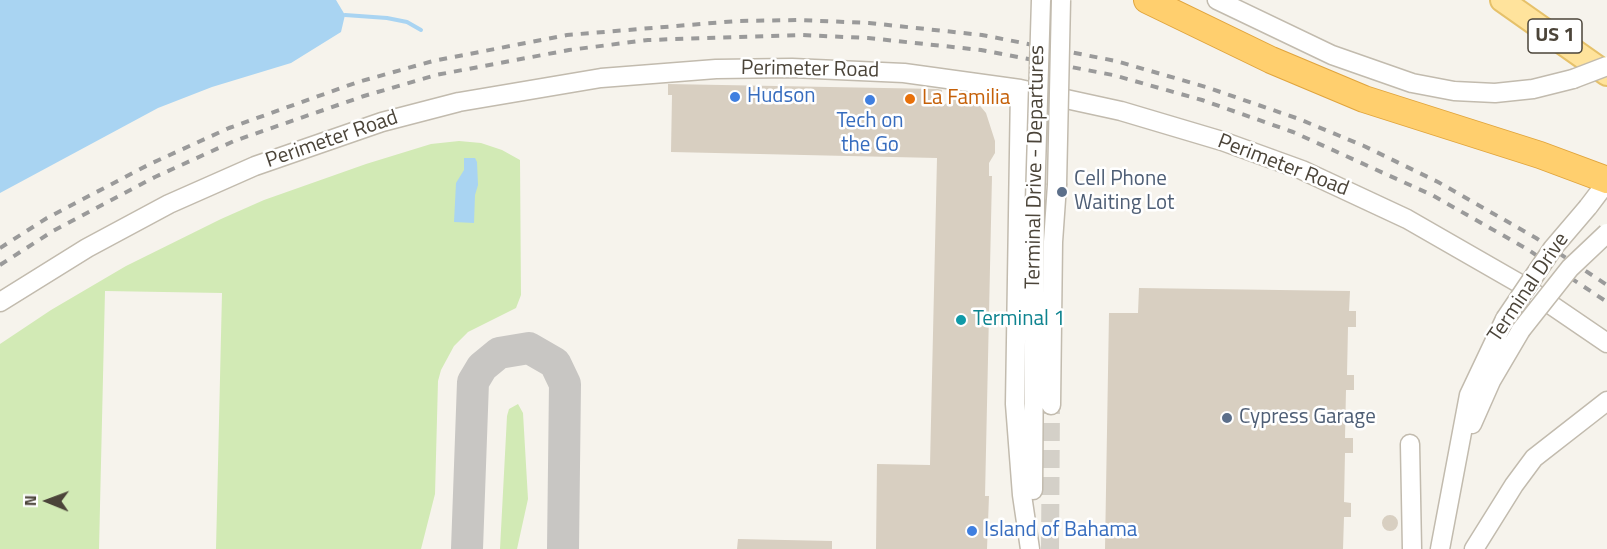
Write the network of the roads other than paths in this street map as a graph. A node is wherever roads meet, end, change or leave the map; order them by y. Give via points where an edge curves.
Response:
1 (1041, 0) edge
2 (1060, 0) edge
3 (1147, 0) edge
4 (1217, 0) edge
5 (1502, 0) edge
6 (1607, 66) edge
7 (1607, 74) edge
8 (1020, 89) junction
9 (1607, 181) edge
10 (1607, 190) edge
11 (1588, 207) junction
12 (1607, 232) edge
13 (0, 302) edge
14 (1607, 343) edge
15 (1607, 401) edge
16 (1051, 405) tunnel mouth
17 (1410, 444) dead end
18 (1458, 459) junction
19 (1030, 549) edge
20 (1412, 549) edge
21 (1440, 549) edge
22 (1474, 549) edge

1 - 19 street, Terminal Drive - Departures, bridge
2 - 16 street, bridge
3 - 9 highway via 1271,60 1355,95
4 - 6 street, bridge via 1332,55 1412,83 1454,91 1495,93 1533,89
5 - 7 main road, US 1
8 - 13 street, Perimeter Road via 895,73 754,67 601,78 459,102 341,134 213,184 87,248
8 - 14 street, Perimeter Road via 1159,121 1311,174 1446,239
8 - 19 street via 1015,404
9 - 11 street
10 - 11 street
11 - 18 street, Terminal Drive, bridge via 1553,248 1505,319 1469,395
12 - 18 street, bridge via 1570,268 1521,330 1482,400
15 - 22 street via 1534,458
17 - 20 street
18 - 21 street, Terminal Drive

